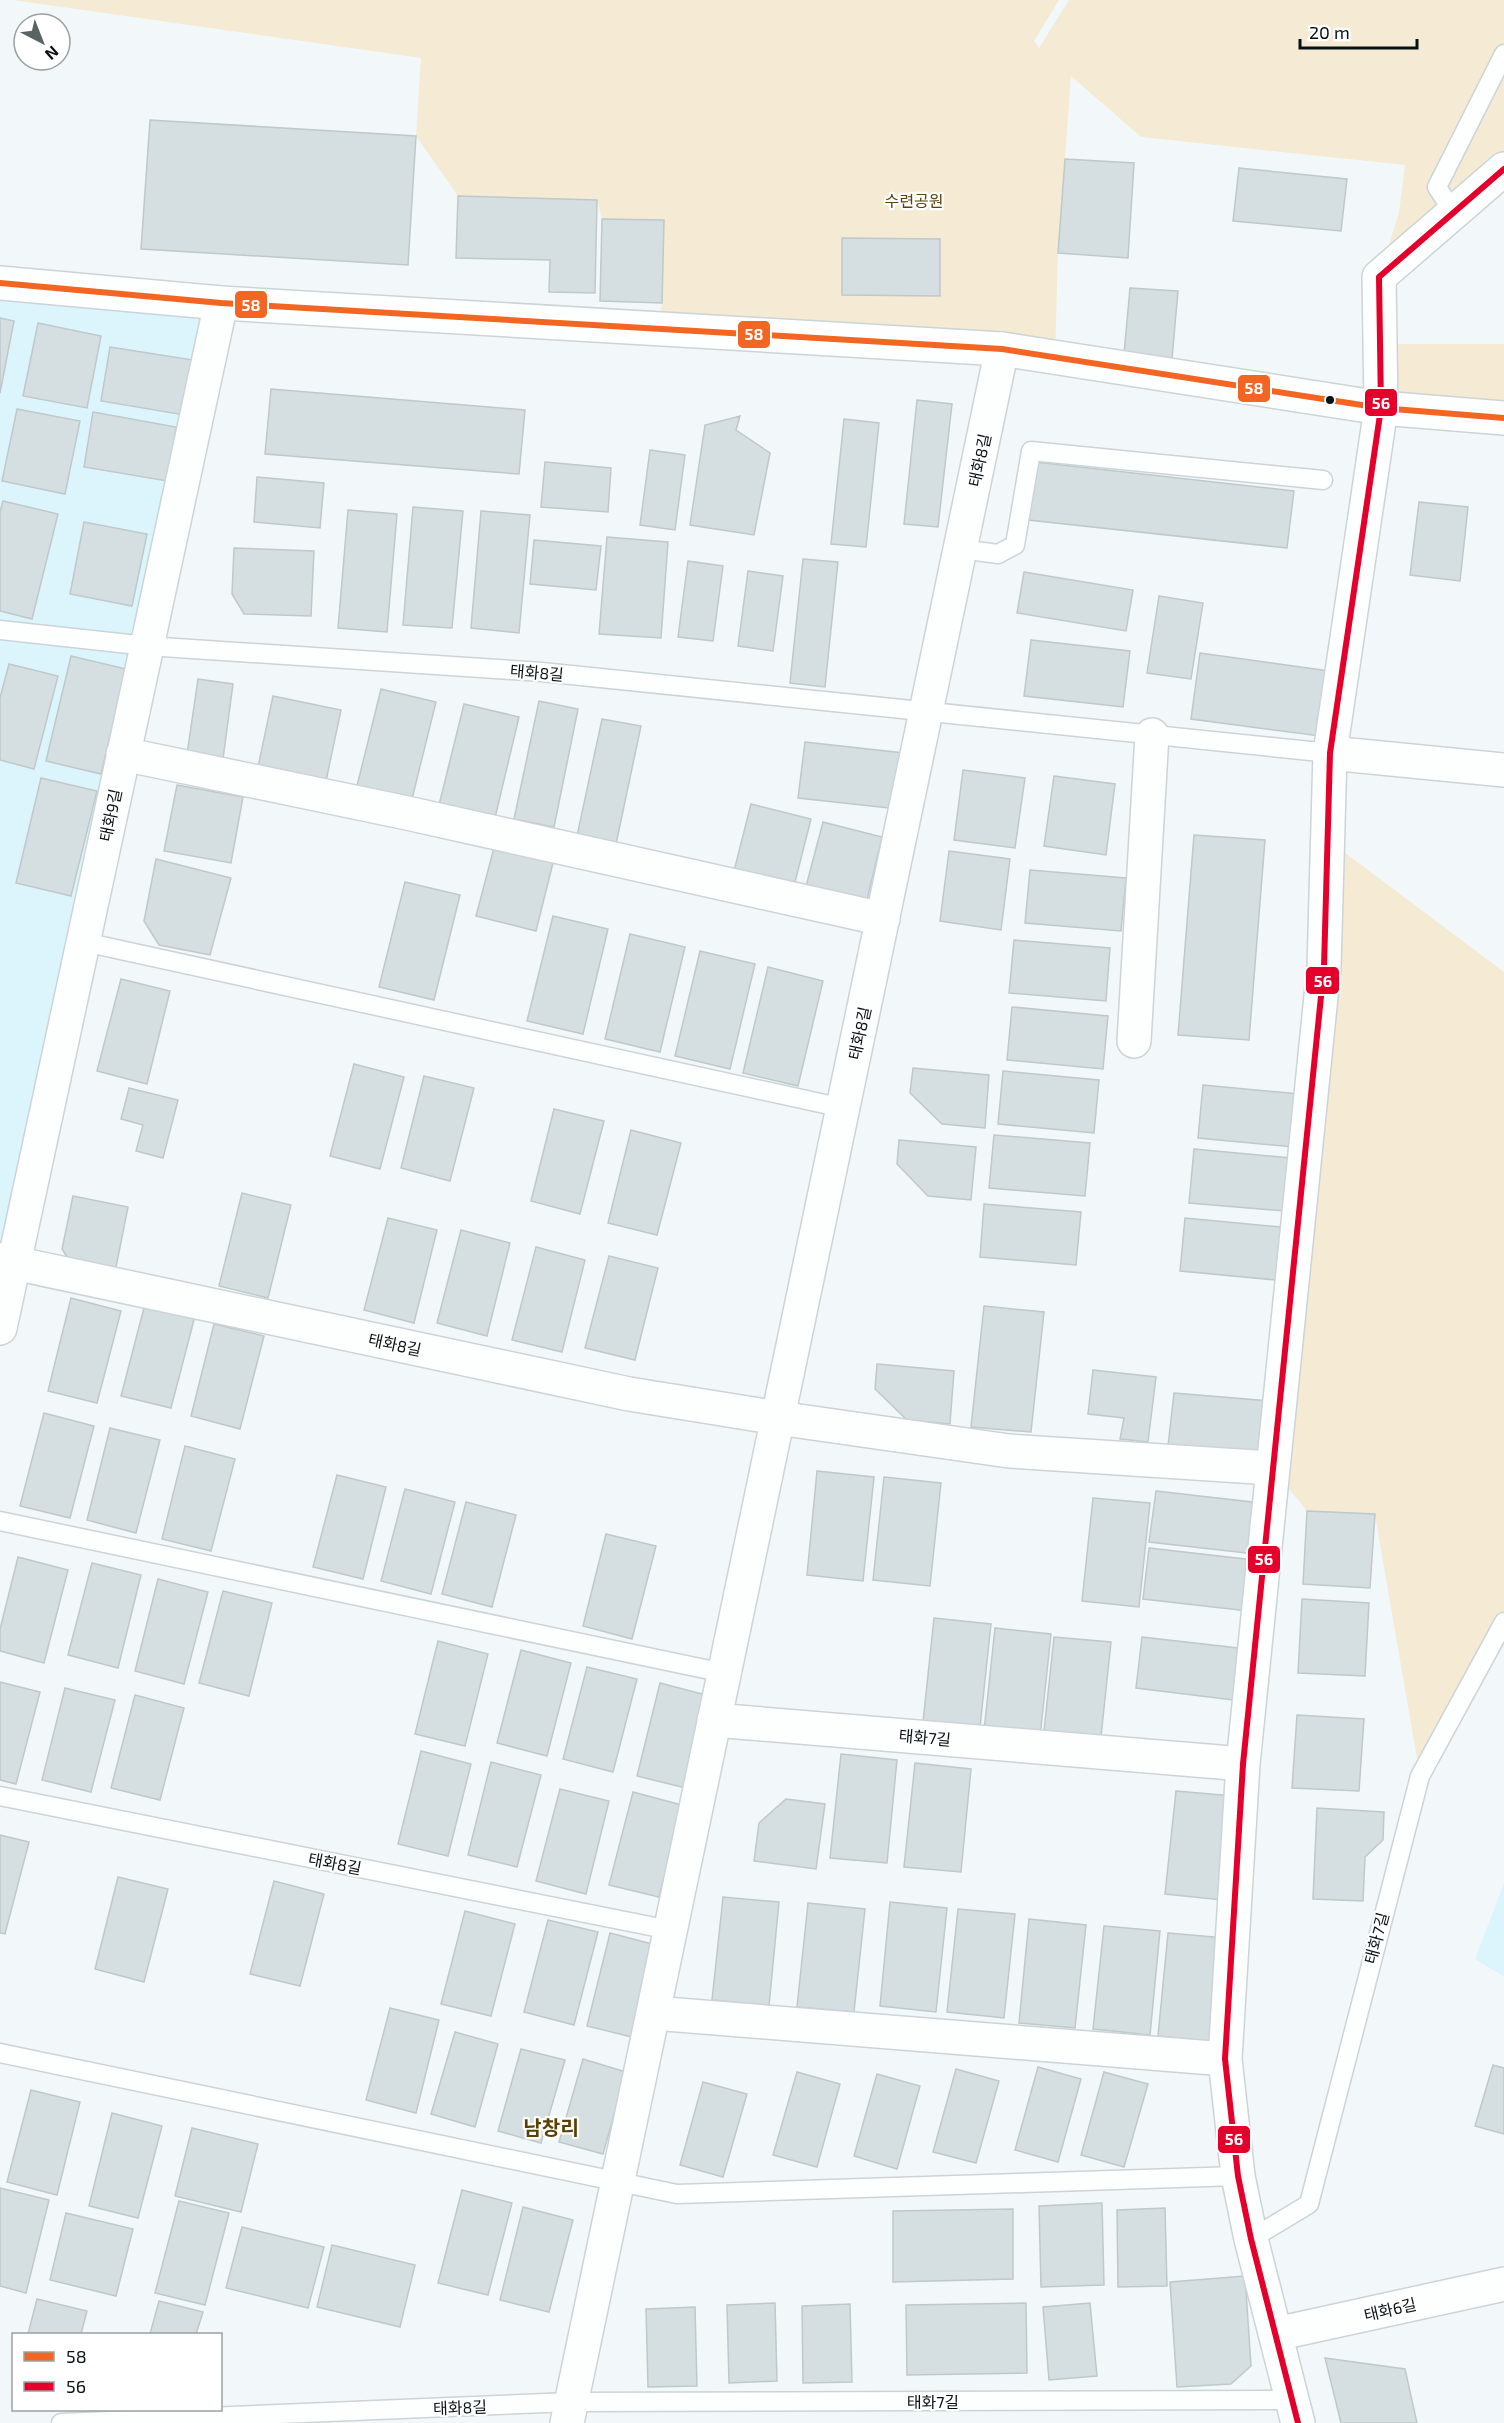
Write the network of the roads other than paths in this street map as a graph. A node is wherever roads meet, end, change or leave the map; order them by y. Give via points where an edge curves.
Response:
1 (1504, 54) edge
2 (1504, 169) edge
3 (1453, 212) junction
4 (0, 283) edge
5 (220, 303) junction
6 (1002, 349) junction
7 (1381, 408) junction
8 (1504, 417) edge
9 (1323, 480) dead end
10 (961, 549) junction
11 (0, 630) edge
12 (147, 646) junction
13 (926, 712) junction
14 (1152, 735) junction
15 (1330, 753) junction
16 (123, 754) junction
17 (1504, 770) edge
18 (883, 919) junction
19 (84, 942) junction
20 (1134, 1041) dead end
21 (843, 1108) junction
22 (7, 1261) edge
23 (0, 1328) edge
24 (778, 1419) junction
25 (1272, 1468) junction
26 (0, 1521) edge
27 (1504, 1622) edge
28 (724, 1673) junction
29 (714, 1720) junction
30 (1243, 1764) junction
31 (0, 1797) edge
32 (670, 1930) junction
33 (653, 2013) junction
34 (0, 2053) edge
35 (1225, 2059) junction
36 (1238, 2176) junction
37 (617, 2183) junction
38 (1251, 2239) junction
39 (1504, 2284) edge
40 (1276, 2334) junction
41 (1296, 2411) edge
42 (569, 2412) edge
43 (61, 2423) edge

1 - 3 lane via 1437,187
2 - 3 street, 태화7길
3 - 7 street, 태화7길 via 1379,277
4 - 5 street
5 - 6 street
5 - 12 street, 태화9길
6 - 7 street
6 - 10 street, 태화8길
7 - 8 street
7 - 15 street, 태화7길
9 - 10 lane via 1031,451 1015,545 998,554
10 - 13 street, 태화8길
11 - 12 lane, 태화8길
12 - 13 lane, 태화8길 via 542,672
12 - 16 street, 태화9길
13 - 14 lane
13 - 18 street, 태화8길
14 - 15 lane
14 - 20 street
15 - 17 street
15 - 25 street, 태화7길 via 1324,967
16 - 18 street
16 - 19 street, 태화9길
18 - 21 street, 태화8길
19 - 21 lane
19 - 22 street, 태화9길
21 - 24 street, 태화8길
22 - 23 street, 태화9길
22 - 24 street, 태화8길 via 629,1394
24 - 25 street via 1009,1451
24 - 28 street, 태화8길
25 - 30 street, 태화7길
26 - 28 lane
27 - 38 lane, 태화7길 via 1420,1776 1309,2204
28 - 29 street, 태화8길
29 - 30 street, 태화7길
29 - 32 street, 태화8길
30 - 35 street, 태화7길
31 - 32 lane, 태화8길
32 - 33 street, 태화8길
33 - 35 street
33 - 37 street, 태화8길
34 - 37 lane
35 - 36 street, 태화7길
36 - 37 lane via 677,2194
36 - 38 street, 태화7길
37 - 42 street, 태화8길
38 - 40 street, 태화7길
39 - 40 street, 태화6길
40 - 41 street, 태화7길
41 - 42 lane, 태화7길
42 - 43 lane, 태화8길

